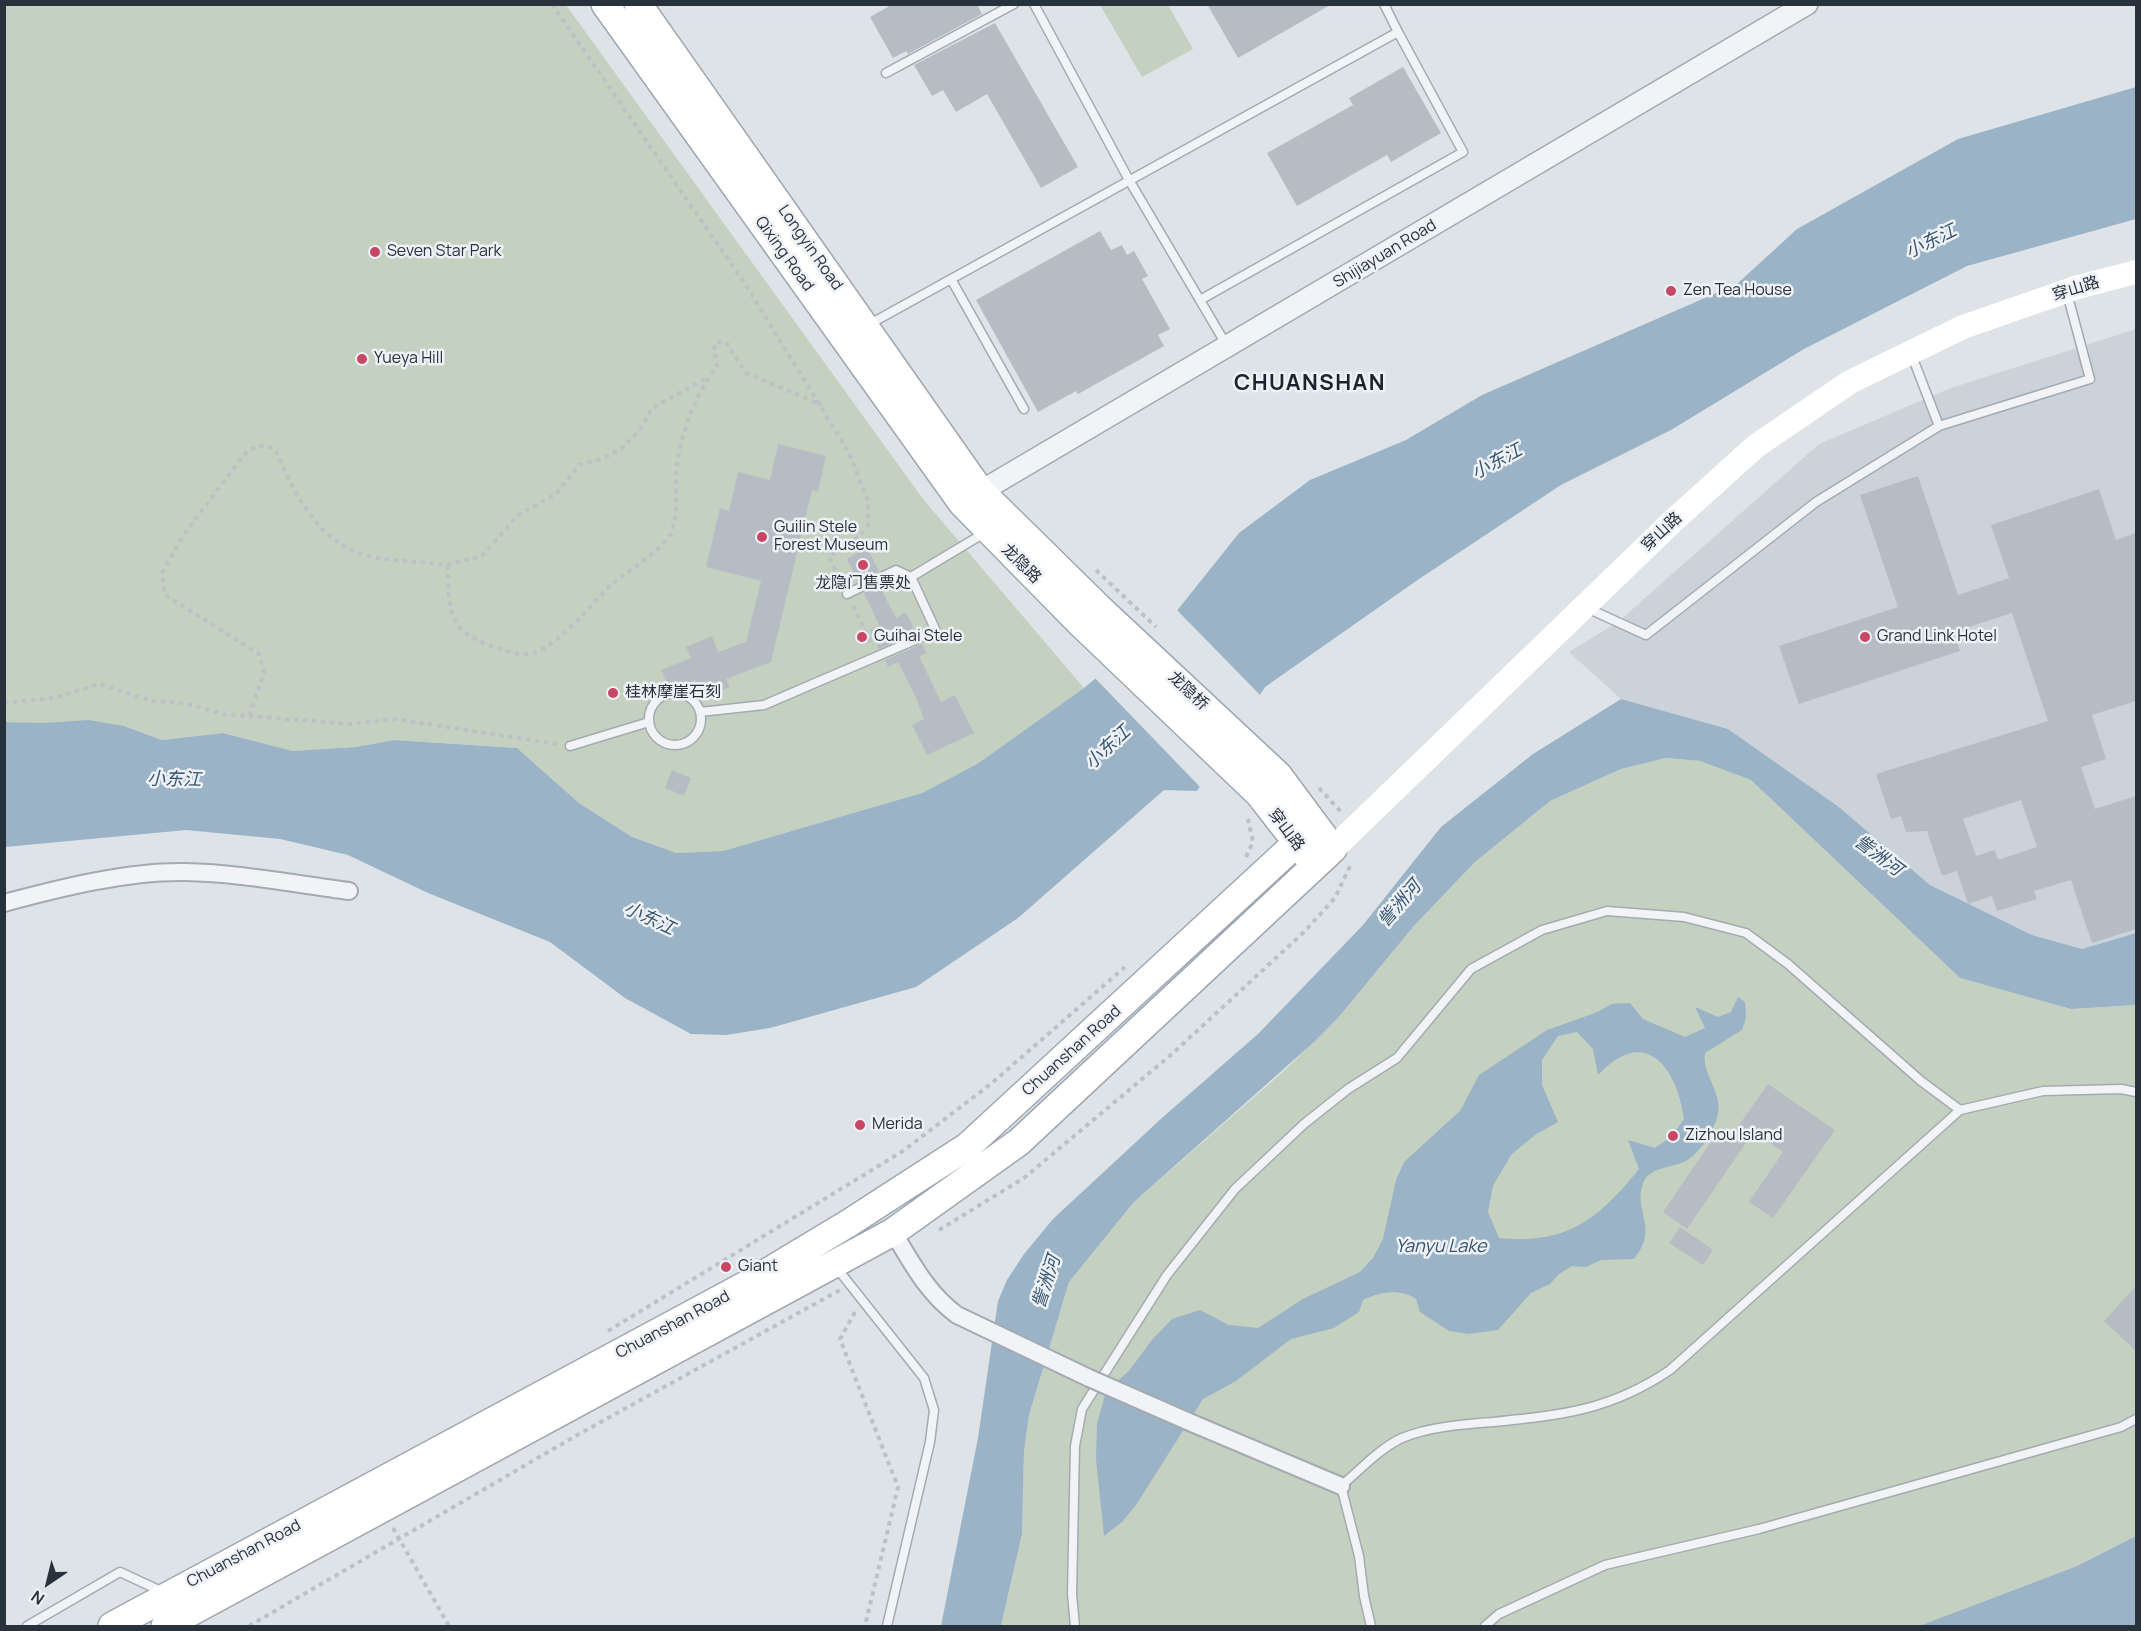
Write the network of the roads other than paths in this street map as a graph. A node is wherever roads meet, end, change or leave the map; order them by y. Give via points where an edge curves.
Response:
1 (605, 4) edge
2 (638, 4) edge
3 (1014, 4) edge
4 (1034, 4) edge
5 (1384, 4) edge
6 (1807, 4) edge
7 (1784, 11) edge
8 (1398, 32) junction
9 (886, 73) dead end
10 (1129, 180) junction
11 (2136, 272) edge
12 (951, 279) junction
13 (2067, 291) junction
14 (1200, 300) junction
15 (855, 332) junction
16 (1227, 347) junction
17 (1911, 352) junction
18 (1024, 409) dead end
19 (1939, 426) junction
20 (972, 497) junction
21 (988, 530) junction
22 (911, 577) junction
23 (847, 594) road end
24 (1584, 606) junction
25 (1090, 615) junction
26 (700, 712) junction
27 (649, 722) junction
28 (570, 746) road end
29 (1278, 776) joint
30 (1252, 804) joint
31 (1306, 835) junction
32 (1323, 857) junction
33 (349, 891) dead end
34 (4, 903) edge
35 (2136, 1092) edge
36 (1960, 1110) junction
37 (893, 1232) junction
38 (834, 1265) junction
39 (2136, 1419) edge
40 (1341, 1486) junction
41 (169, 1594) junction
42 (27, 1626) edge
43 (112, 1626) edge
44 (165, 1626) edge
45 (888, 1626) edge
46 (1075, 1626) edge
47 (1371, 1626) edge
48 (1485, 1626) edge

1 - 15 main road, Qixing Road
2 - 15 main road, Longyin Road
3 - 9 lane
4 - 10 lane
5 - 8 lane
6 - 7 street, Shijiayuan Road
7 - 16 street, Shijiayuan Road
8 - 10 lane
8 - 14 lane via 1464,152
10 - 12 lane
10 - 14 lane
11 - 13 main road, 穿山路
12 - 15 lane
12 - 18 lane
13 - 17 main road, 穿山路 via 1963,327
13 - 19 lane via 2090,379
14 - 16 lane
15 - 20 main road, Longyin Road
16 - 20 street, Shijiayuan Road
17 - 19 lane
17 - 24 main road, 穿山路 via 1850,382 1756,446
19 - 24 lane via 1816,502 1646,635
20 - 21 main road, 龙隐路
20 - 25 main road, 龙隐路
21 - 22 lane
21 - 25 main road, 龙隐路
22 - 23 lane via 896,570
22 - 26 lane via 936,631 764,705
24 - 32 main road, 穿山路
25 - 29 main road, 龙隐桥
25 - 30 main road, 龙隐桥
26 - 27 lane via 689,697 673,693 652,706
26 - 27 lane via 696,734 681,744 664,742
27 - 28 lane
29 - 31 main road, 穿山路
30 - 31 main road, 穿山路
31 - 32 main road, 穿山路
31 - 41 main road, Chuanshan Road via 968,1146 746,1285
32 - 37 main road, Chuanshan Road via 1019,1142
33 - 34 street via 206,873 166,872 65,887
35 - 36 lane via 2043,1091
36 - 40 lane via 1670,1370 1642,1389 1607,1404 1538,1418 1456,1425 1402,1438
36 - 46 lane via 1746,933 1684,916 1607,911 1542,930 1471,969 1397,1058 1348,1089 1304,1124 1235,1189 1167,1275 1082,1409 1075,1446
37 - 38 main road, Chuanshan Road
37 - 40 street, bridge via 932,1295 957,1315 1053,1362
38 - 44 main road, Chuanshan Road
38 - 45 lane via 924,1378 934,1410
39 - 48 lane via 2110,1430 1759,1529 1605,1565 1499,1614
40 - 47 lane
41 - 42 lane via 120,1572
41 - 43 main road, Chuanshan Road

